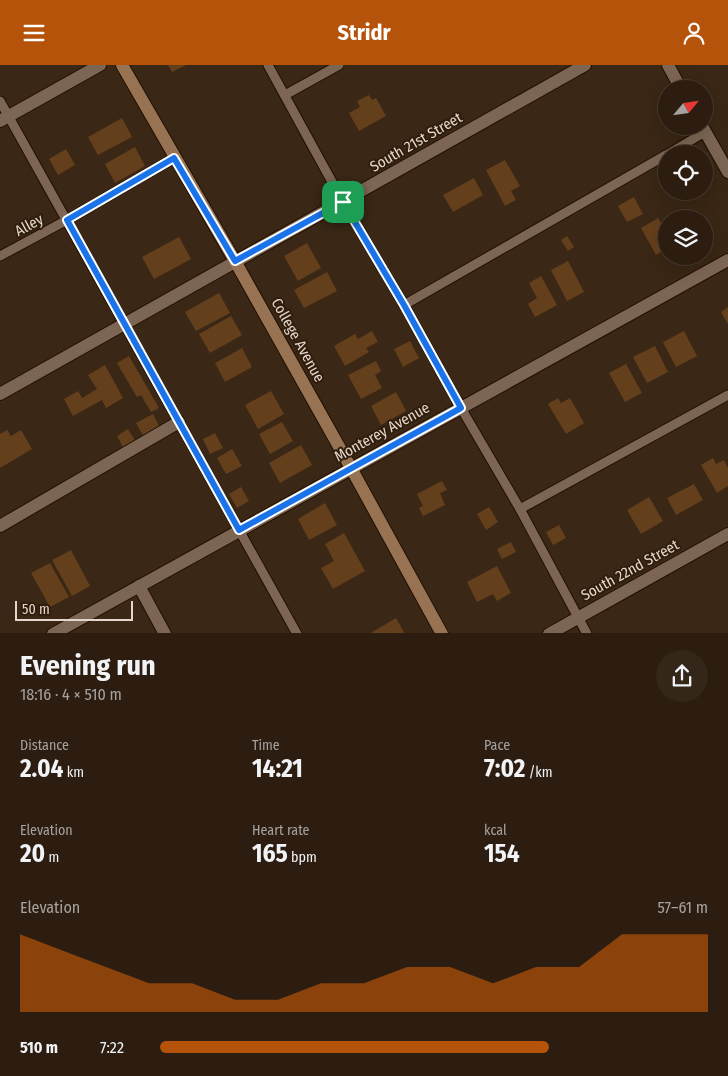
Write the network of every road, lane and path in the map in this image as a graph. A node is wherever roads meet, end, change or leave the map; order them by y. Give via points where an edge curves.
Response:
1 (100, 65) edge
2 (122, 65) edge
3 (268, 65) edge
4 (339, 65) edge
5 (585, 65) edge
6 (668, 65) edge
7 (676, 80) edge
8 (285, 95) junction
9 (0, 101) edge
10 (4, 119) edge
11 (695, 135) edge
12 (707, 135) edge
13 (680, 145) edge
14 (174, 158) junction
15 (658, 159) edge
16 (728, 172) edge
17 (343, 202) junction
18 (67, 220) junction
19 (0, 255) edge
20 (728, 260) edge
21 (235, 261) junction
22 (404, 305) junction
23 (124, 324) junction
24 (0, 394) edge
25 (728, 395) edge
26 (461, 408) junction
27 (179, 422) junction
28 (351, 468) junction
29 (520, 509) junction
30 (0, 526) edge
31 (239, 530) junction
32 (728, 534) edge
33 (139, 586) junction
34 (578, 617) junction
35 (53, 633) edge
36 (165, 633) edge
37 (297, 633) edge
38 (442, 633) edge
39 (549, 633) edge
40 (587, 633) edge

1 - 10 street
2 - 14 street, College Avenue
3 - 8 lane
4 - 8 lane
5 - 17 street, South 21st Street
6 - 7 street
8 - 17 lane
9 - 10 lane
10 - 18 lane
11 - 13 lane
12 - 16 street
14 - 18 lane, Alley
14 - 21 street, College Avenue
15 - 22 lane
17 - 21 street, South 21st Street
17 - 22 lane
18 - 19 lane, Alley
18 - 23 lane
20 - 26 street, Monterey Avenue
21 - 23 street, South 21st Street
21 - 28 street, College Avenue
22 - 26 lane
23 - 24 street, South 21st Street
23 - 27 lane
25 - 29 lane
26 - 28 street, Monterey Avenue
26 - 29 lane
27 - 30 street
27 - 31 lane
28 - 31 street, Monterey Avenue
28 - 38 street, College Avenue
29 - 34 lane
31 - 33 street, Monterey Avenue
31 - 37 lane
32 - 34 street, South 22nd Street
33 - 35 street, Monterey Avenue
33 - 36 street
34 - 39 street, South 22nd Street
34 - 40 lane

